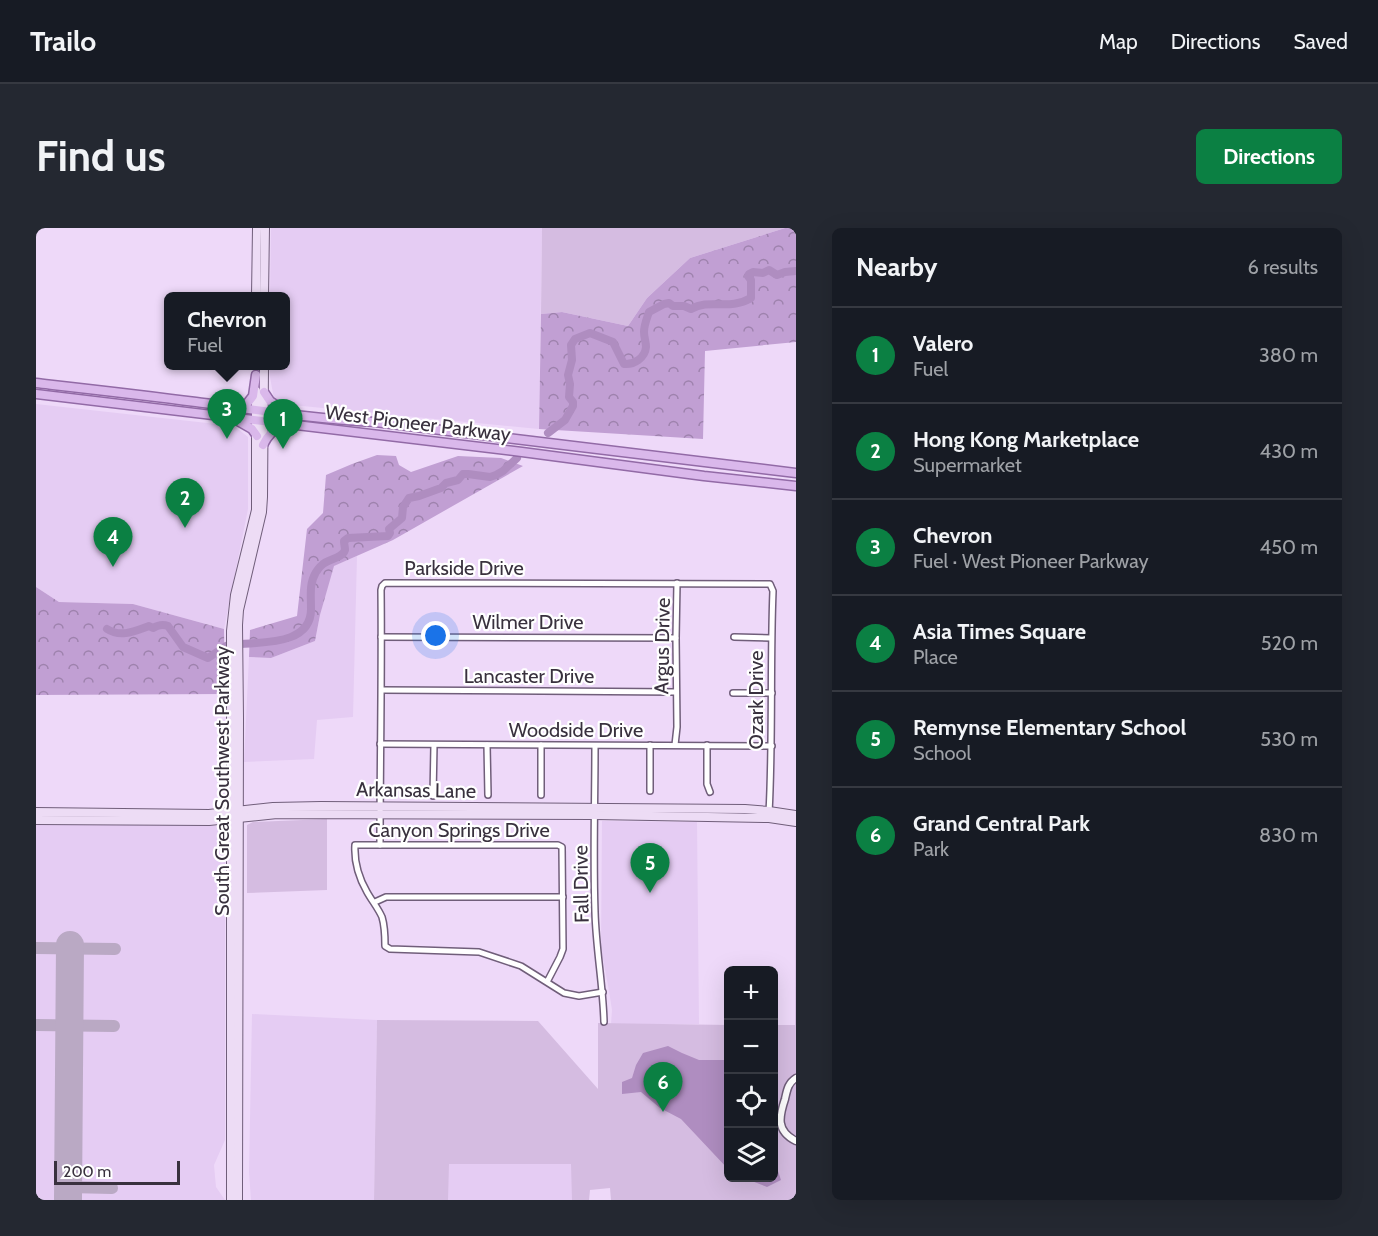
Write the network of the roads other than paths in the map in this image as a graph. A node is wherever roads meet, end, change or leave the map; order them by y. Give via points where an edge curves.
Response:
1 (256, 228) edge
2 (265, 228) edge
3 (256, 292) edge
4 (264, 292) edge
5 (256, 370) edge
6 (264, 370) edge
7 (256, 375) junction
8 (36, 383) edge
9 (93, 389) junction
10 (264, 392) junction
11 (36, 394) edge
12 (92, 400) junction
13 (232, 407) junction
14 (260, 411) junction
15 (293, 415) junction
16 (229, 417) junction
17 (260, 421) junction
18 (283, 424) junction
19 (257, 436) junction
20 (263, 446) junction
21 (796, 473) edge
22 (796, 486) edge
23 (677, 583) junction
24 (770, 584) joint
25 (381, 637) junction
26 (734, 637) dead end
27 (676, 638) junction
28 (771, 638) junction
29 (382, 690) junction
30 (675, 692) junction
31 (733, 693) dead end
32 (772, 693) junction
33 (380, 744) junction
34 (434, 744) junction
35 (487, 745) junction
36 (675, 745) junction
37 (707, 745) junction
38 (541, 746) junction
39 (595, 746) junction
40 (650, 746) junction
41 (772, 746) junction
42 (650, 791) dead end
43 (710, 792) dead end
44 (488, 795) dead end
45 (541, 795) dead end
46 (433, 796) dead end
47 (380, 811) junction
48 (36, 812) edge
49 (595, 812) junction
50 (769, 814) junction
51 (235, 815) junction
52 (796, 815) edge
53 (36, 820) edge
54 (796, 822) edge
55 (380, 845) junction
56 (562, 897) junction
57 (375, 902) junction
58 (235, 976) junction
59 (547, 982) junction
60 (603, 992) junction
61 (604, 1022) dead end
62 (796, 1078) edge
63 (796, 1141) edge
64 (231, 1200) edge
65 (238, 1200) edge

1 - 3 main road
2 - 4 main road
5 - 7 main road, South Great Southwest Parkway
6 - 10 main road, South Great Southwest Parkway
7 - 13 main road via 251,400
7 - 14 main road, South Great Southwest Parkway
8 - 9 main road, West Pioneer Parkway
9 - 12 main road
9 - 13 main road, West Pioneer Parkway
10 - 14 main road, South Great Southwest Parkway
10 - 15 main road via 270,401
11 - 12 main road, West Pioneer Parkway
12 - 16 main road, West Pioneer Parkway
13 - 14 main road, West Pioneer Parkway
14 - 15 main road, West Pioneer Parkway
14 - 17 main road, South Great Southwest Parkway
15 - 21 main road, West Pioneer Parkway
16 - 17 main road, West Pioneer Parkway
16 - 19 main road
17 - 18 main road, West Pioneer Parkway
17 - 19 main road, South Great Southwest Parkway
17 - 20 main road, South Great Southwest Parkway
18 - 20 main road via 267,437
18 - 22 main road, West Pioneer Parkway
19 - 51 main road, South Great Southwest Parkway via 256,510 232,617
20 - 51 main road, South Great Southwest Parkway via 262,512 239,610
23 - 24 street, Parkside Drive
23 - 25 street, Parkside Drive via 386,583 381,590
23 - 27 street, Argus Drive
24 - 28 street, Ozark Drive
25 - 27 street, Wilmer Drive
25 - 29 street, Parkside Drive
26 - 28 street
27 - 30 street, Argus Drive
28 - 32 street, Ozark Drive
29 - 30 street, Lancaster Drive
29 - 33 street, Parkside Drive
30 - 36 street, Argus Drive
31 - 32 street
32 - 41 street, Ozark Drive
33 - 34 street, Woodside Drive
33 - 47 street, Parkside Drive
34 - 35 street, Woodside Drive
34 - 46 street
35 - 38 street, Woodside Drive
35 - 44 street
36 - 37 street, Woodside Drive
36 - 40 street, Woodside Drive
37 - 41 street, Woodside Drive
37 - 43 street
38 - 39 street, Woodside Drive
38 - 45 street
39 - 40 street, Woodside Drive
39 - 49 street, Fall Drive
40 - 42 street
41 - 50 street, Ozark Drive
47 - 49 main road, Arkansas Lane
47 - 51 main road, Arkansas Lane via 280,807
47 - 55 street, Parkside Drive
48 - 51 main road, Arkansas Lane
49 - 50 main road, Arkansas Lane
49 - 60 street, Fall Drive via 595,911
50 - 52 main road, Arkansas Lane
50 - 54 main road, Arkansas Lane
51 - 53 main road, Arkansas Lane via 175,822
51 - 58 main road, South Great Southwest Parkway
55 - 56 street, Canyon Springs Drive via 558,845 562,847
55 - 57 street, Canyon Springs Drive via 355,845 360,878
56 - 57 street via 386,897
56 - 59 street via 562,949
57 - 59 street via 390,949 479,952 521,966
58 - 64 main road, South Great Southwest Parkway
58 - 65 main road, South Great Southwest Parkway
59 - 60 street via 564,993 579,996
60 - 61 street, Fall Drive
62 - 63 street via 788,1089 780,1121 786,1134

